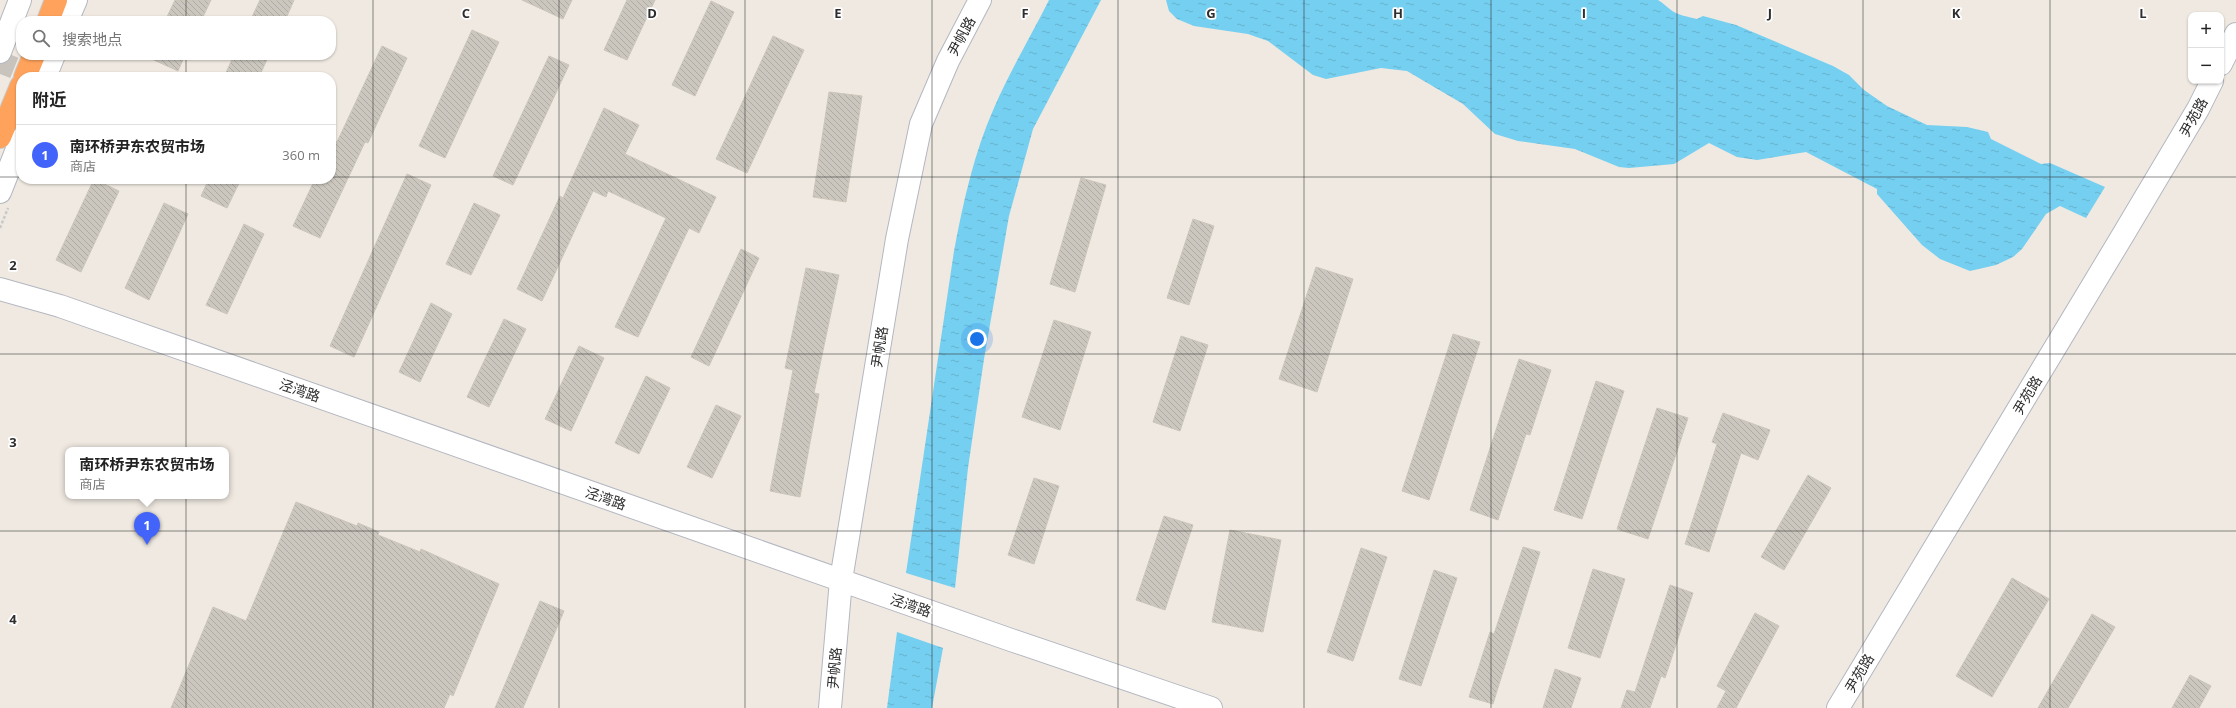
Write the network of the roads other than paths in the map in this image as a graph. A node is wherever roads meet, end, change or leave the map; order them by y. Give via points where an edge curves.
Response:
1 (20, 0) edge
2 (56, 0) edge
3 (76, 0) edge
4 (980, 0) edge
5 (50, 16) edge
6 (69, 16) edge
7 (2236, 34) edge
8 (0, 52) tunnel mouth
9 (2224, 58) edge
10 (32, 60) edge
11 (52, 60) edge
12 (27, 72) edge
13 (47, 72) edge
14 (2210, 84) edge
15 (16, 98) edge
16 (0, 138) edge
17 (16, 152) edge
18 (0, 192) edge
19 (0, 289) edge
20 (841, 580) junction
21 (830, 708) edge
22 (1211, 708) edge
23 (1838, 708) edge

1 - 8 street
2 - 5 highway
3 - 6 street
4 - 20 street, 尹帆路 via 948,61 921,124 897,239
7 - 9 street
10 - 12 highway
11 - 13 street
14 - 23 street, 尹苑路 via 2145,199
15 - 16 highway
17 - 18 street
19 - 20 street, 泾湾路 via 60,306
20 - 21 street, 尹帆路
20 - 22 street, 泾湾路

